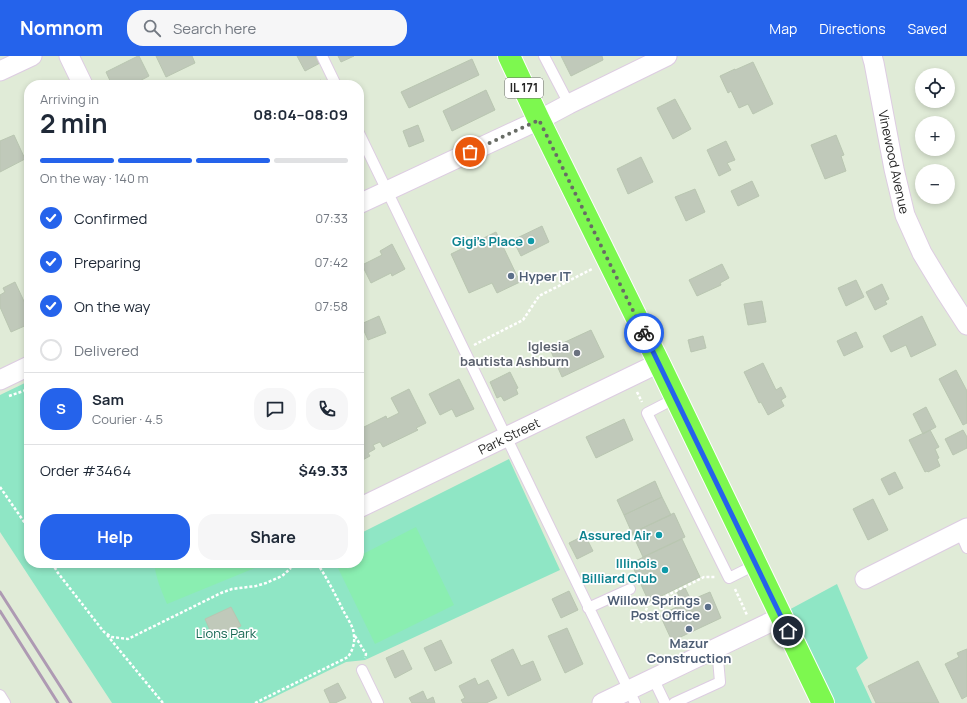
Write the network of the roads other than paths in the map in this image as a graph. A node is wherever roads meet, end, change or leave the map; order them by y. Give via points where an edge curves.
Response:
1 (32, 56) edge
2 (69, 56) edge
3 (322, 56) edge
4 (509, 56) edge
5 (544, 56) edge
6 (667, 56) edge
7 (872, 56) edge
8 (0, 71) edge
9 (81, 80) edge
10 (334, 80) edge
11 (569, 104) junction
12 (539, 120) junction
13 (364, 143) edge
14 (387, 190) junction
15 (364, 202) edge
16 (967, 325) edge
17 (659, 363) junction
18 (24, 368) edge
19 (0, 380) edge
20 (676, 398) junction
21 (506, 438) junction
22 (364, 506) edge
23 (965, 536) edge
24 (756, 565) junction
25 (865, 578) dead end
26 (630, 589) road end
27 (588, 608) junction
28 (781, 617) junction
29 (717, 647) junction
30 (362, 670) road end
31 (653, 678) junction
32 (0, 695) edge
33 (631, 697) edge
34 (5, 703) edge
35 (378, 703) edge
36 (602, 703) edge
37 (666, 703) edge
38 (674, 703) edge
39 (823, 703) edge

1 - 8 street
2 - 9 street
3 - 10 lane
4 - 12 main road, IL 171
5 - 11 lane
6 - 11 street
7 - 16 street, Vinewood Avenue via 904,215 922,253
11 - 12 street
12 - 14 street
12 - 17 main road, IL 171
13 - 14 lane
14 - 15 street
14 - 21 lane
17 - 20 main road, IL 171
17 - 21 street, Park Street
18 - 19 street
20 - 24 main road, IL 171
20 - 24 lane via 647,413 729,578
21 - 22 street, Park Street
21 - 27 lane
23 - 25 street
24 - 28 main road, IL 171
26 - 27 lane
27 - 33 lane
28 - 29 street
28 - 39 main road, IL 171
29 - 31 street
29 - 38 lane via 720,682
30 - 35 lane
31 - 33 street
31 - 37 lane
32 - 34 lane
33 - 36 street

